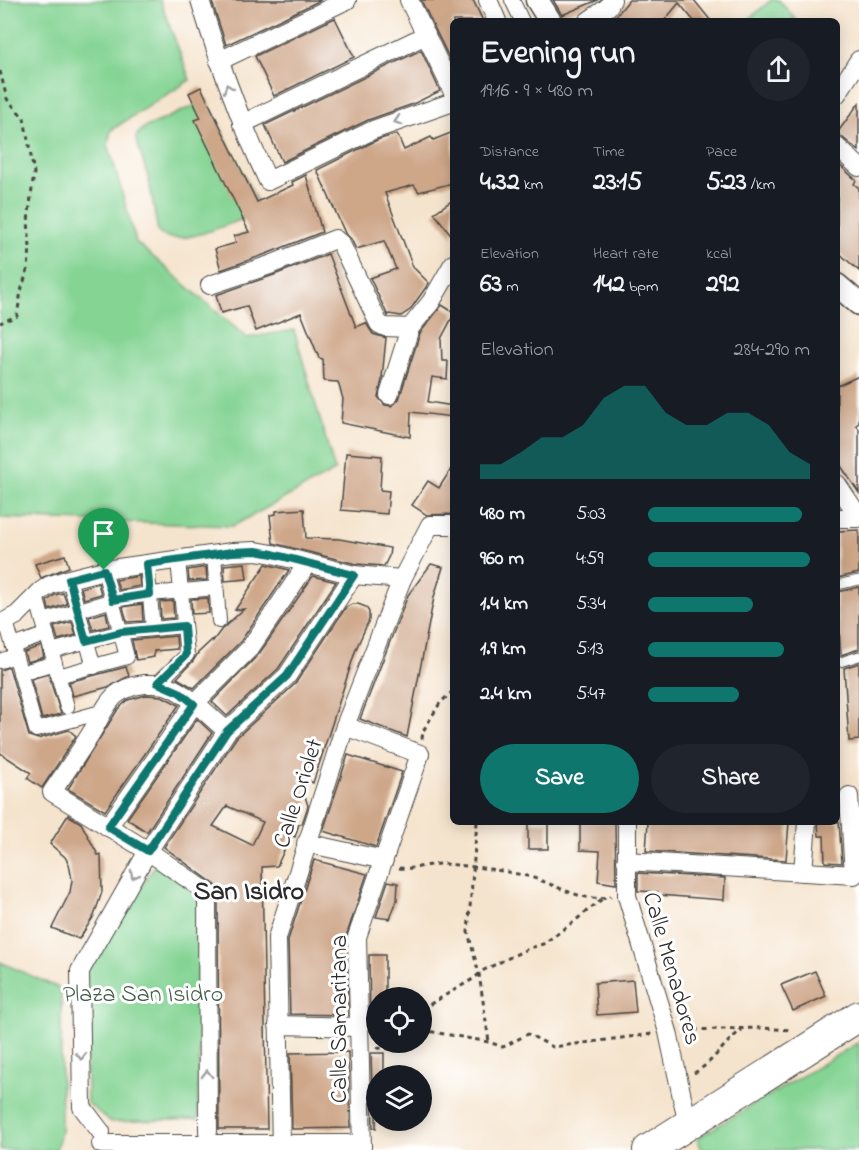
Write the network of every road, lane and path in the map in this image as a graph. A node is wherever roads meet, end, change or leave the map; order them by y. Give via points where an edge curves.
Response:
1 (200, 0) edge
2 (347, 0) edge
3 (409, 0) edge
4 (488, 0) edge
5 (512, 0) edge
6 (537, 0) edge
7 (612, 0) edge
8 (496, 18) edge
9 (521, 18) edge
10 (548, 18) edge
11 (592, 18) edge
12 (426, 35) junction
13 (859, 60) edge
14 (219, 62) junction
15 (0, 71) edge
16 (450, 86) edge
17 (840, 89) edge
18 (450, 103) edge
19 (242, 124) junction
20 (840, 150) edge
21 (859, 167) edge
22 (450, 269) edge
23 (210, 285) dead end
24 (840, 288) edge
25 (859, 304) edge
26 (0, 323) edge
27 (410, 328) junction
28 (389, 395) dead end
29 (840, 488) edge
30 (859, 517) edge
31 (840, 518) edge
32 (450, 525) edge
33 (214, 555) junction
34 (178, 560) junction
35 (147, 564) junction
36 (307, 564) junction
37 (104, 570) junction
38 (354, 575) junction
39 (69, 579) junction
40 (402, 579) junction
41 (859, 580) edge
42 (840, 584) edge
43 (216, 588) junction
44 (181, 591) junction
45 (150, 594) junction
46 (36, 596) junction
47 (113, 600) junction
48 (78, 611) junction
49 (219, 621) dead end
50 (3, 622) edge
51 (184, 626) junction
52 (45, 628) junction
53 (153, 629) junction
54 (121, 632) junction
55 (86, 641) junction
56 (14, 651) junction
57 (859, 656) edge
58 (0, 661) edge
59 (840, 662) edge
60 (55, 663) junction
61 (94, 667) junction
62 (20, 673) junction
63 (158, 683) junction
64 (450, 694) edge
65 (194, 704) junction
66 (67, 707) dead end
67 (102, 712) junction
68 (345, 726) junction
69 (227, 731) junction
70 (420, 754) junction
71 (848, 795) edge
72 (477, 825) edge
73 (627, 825) edge
74 (807, 825) edge
75 (108, 827) junction
76 (306, 843) junction
77 (148, 851) junction
78 (384, 860) junction
79 (626, 861) junction
80 (474, 868) junction
81 (803, 872) junction
82 (626, 887) junction
83 (603, 898) junction
84 (479, 974) junction
85 (432, 1003) edge
86 (859, 1016) edge
87 (279, 1025) junction
88 (359, 1027) junction
89 (744, 1029) junction
90 (797, 1031) dead end
91 (432, 1032) edge
92 (668, 1032) junction
93 (489, 1042) junction
94 (360, 1048) junction
95 (366, 1048) edge
96 (678, 1078) junction
97 (688, 1125) junction
98 (101, 1142) edge
99 (208, 1142) edge
100 (280, 1142) edge
101 (362, 1142) edge
102 (648, 1150) edge

1 - 14 street
2 - 14 street
3 - 12 street
4 - 8 street
5 - 9 street
6 - 10 street
7 - 11 street
12 - 16 street
12 - 19 street
13 - 17 street
19 -> 14 street
15 - 26 path via 7,99 24,118 34,173 28,268 17,316
18 -> 19 street via 373,130 268,181
20 - 21 street
22 - 27 street
23 - 27 street via 335,239 380,324
24 - 25 street
27 - 28 street
29 - 30 street
30 - 31 street
32 - 40 street, Calle Oriolet via 430,525
33 - 34 street
33 - 36 street via 256,551
33 - 43 street
34 - 35 street
34 - 44 street
35 - 37 street
35 - 45 street
36 - 38 street
36 - 65 street via 250,648
37 - 39 street
37 - 47 street
38 - 40 street
38 - 69 street via 287,676
39 - 46 street via 50,585
39 - 48 street
40 - 68 street, Calle Oriolet
41 - 42 lane
43 - 44 street
43 - 49 street
44 - 45 street
44 - 51 street
45 - 47 street
45 - 53 street
46 - 50 street
46 - 52 street
47 - 48 street
47 - 54 street
48 - 52 street
48 - 55 street
50 - 56 street
51 - 53 street
51 - 63 street via 186,655
52 - 56 street
52 - 60 street
53 - 54 street
54 - 55 street
54 - 61 street via 127,657
55 - 60 street
55 - 61 street
56 - 58 street
56 - 62 street
57 - 59 lane
60 - 61 street
60 - 62 street
60 - 66 street
62 - 67 street via 36,730
63 - 65 street
63 - 67 street via 124,689
64 - 70 path via 423,731
65 - 69 street
65 - 75 street
67 - 75 street via 52,792
68 - 70 street
68 - 76 street, Calle Oriolet
69 - 77 street
70 - 78 street, Calle Samaritana
71 - 81 street via 854,875
72 - 80 path
73 - 79 street, Calle Menadores
74 - 81 street
75 - 77 street
76 - 78 street
76 - 87 street, Calle Oriolet via 277,938
77 -> 98 street via 80,971 82,1107
99 -> 77 street via 207,892
78 - 80 path via 411,870 443,864
78 - 88 street, Calle Samaritana via 357,937
79 - 81 street
79 - 82 street, Calle Menadores
80 - 83 path via 528,876 585,897
80 - 84 path via 468,932
82 - 83 path
82 - 92 street, Calle Menadores
83 - 84 path via 543,944
84 - 85 path
84 - 93 path
86 - 97 highway
87 - 88 street
87 - 100 street, Calle Oriolet
88 - 94 street, Calle Samaritana
89 - 90 path
89 - 92 path
89 - 96 path via 701,1069
91 - 93 path
92 - 93 path via 553,1047 528,1034 503,1047
92 - 96 street, Calle Menadores
94 - 95 path
94 - 101 street, Calle Samaritana
96 - 97 street, Calle Menadores
97 - 102 highway
98 - 99 street
99 - 100 street
100 - 101 street

